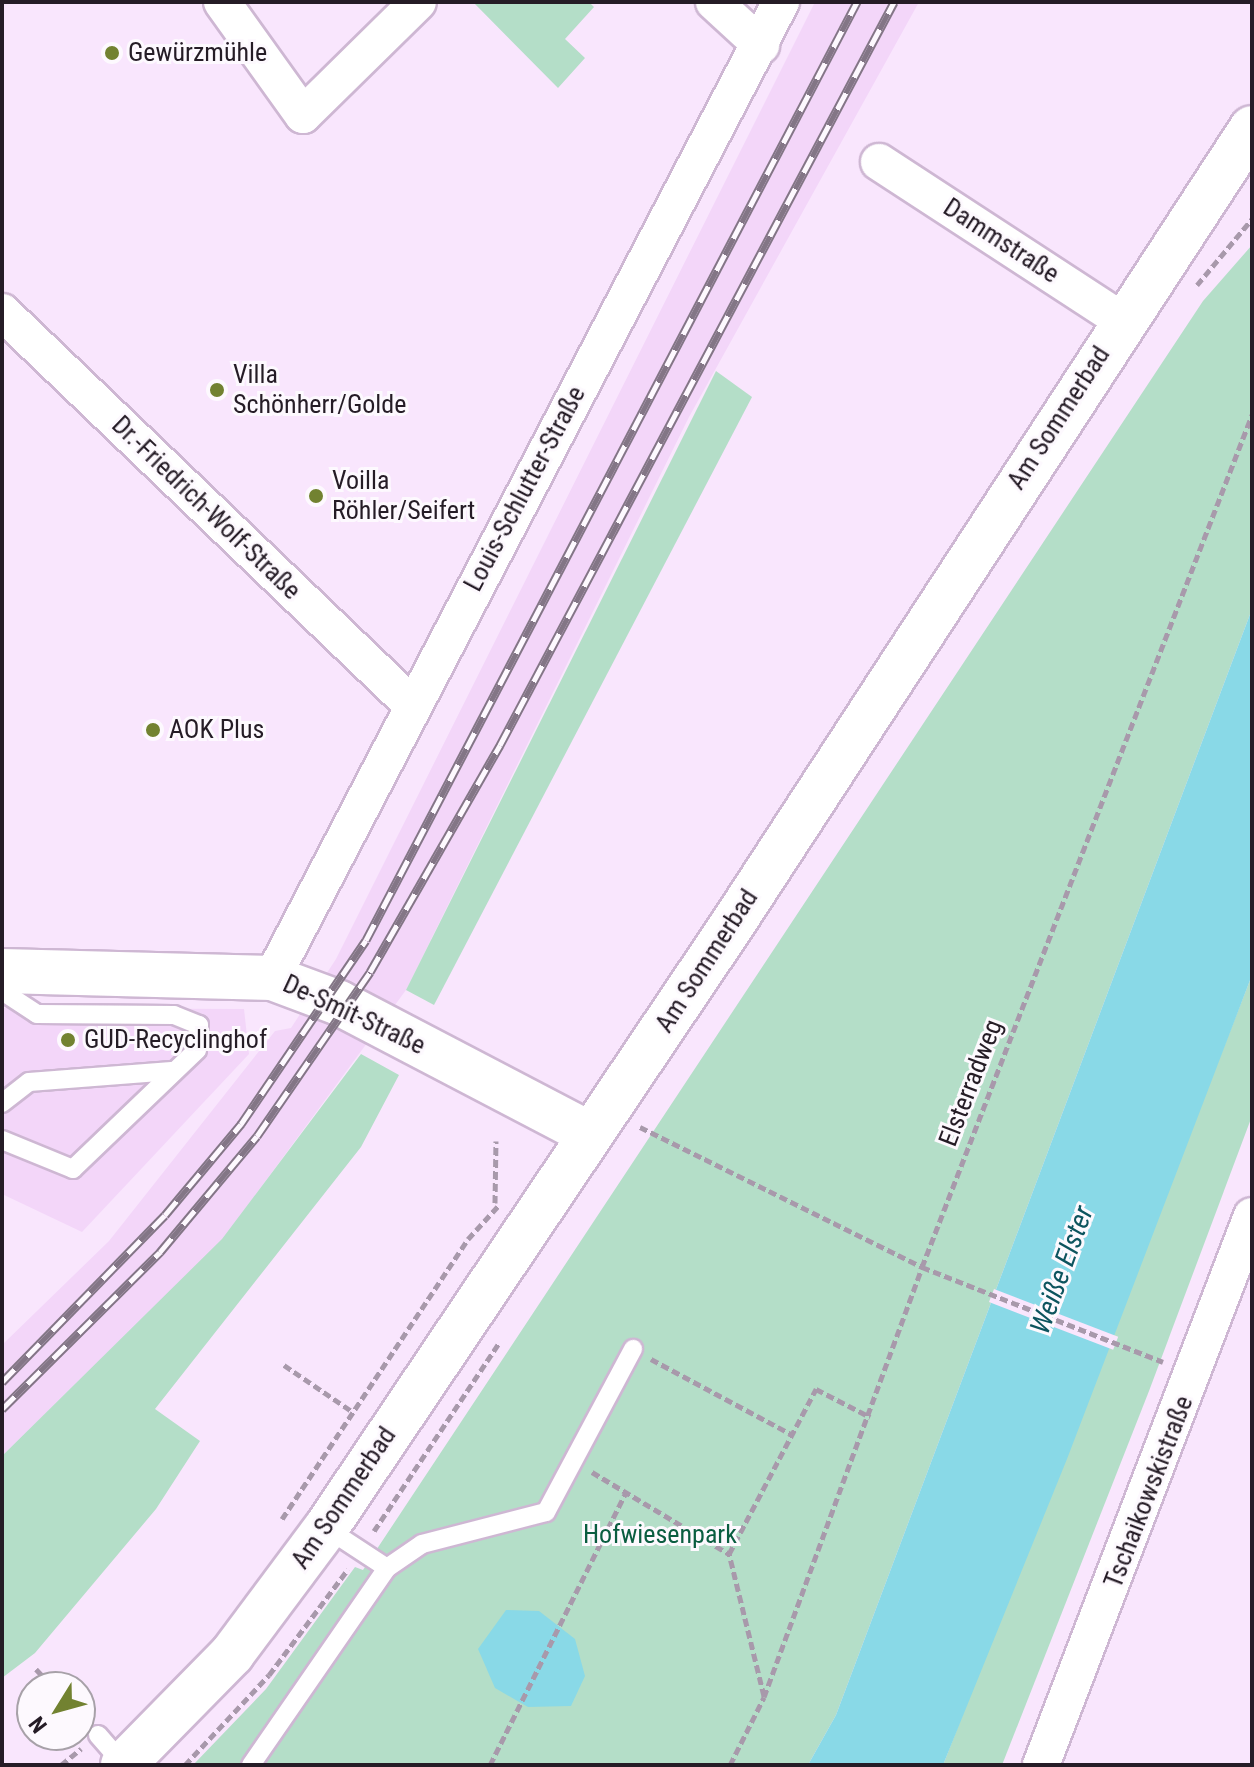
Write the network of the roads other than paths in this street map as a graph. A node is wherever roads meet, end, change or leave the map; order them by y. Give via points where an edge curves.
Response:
1 (222, 2) edge
2 (418, 2) edge
3 (714, 2) edge
4 (781, 2) edge
5 (761, 45) junction
6 (1252, 128) edge
7 (879, 162) dead end
8 (2, 312) edge
9 (1123, 321) junction
10 (411, 704) junction
11 (2, 971) edge
12 (272, 978) junction
13 (2, 991) edge
14 (172, 1071) junction
15 (2, 1103) edge
16 (590, 1134) junction
17 (2, 1140) edge
18 (1252, 1216) edge
19 (633, 1349) road end
20 (343, 1540) junction
21 (387, 1568) junction
22 (115, 1755) edge
23 (251, 1765) edge
24 (1041, 1765) edge

1 - 2 street via 303,115
3 - 5 street
4 - 5 street, Louis-Schlutter-Straße
5 - 10 street, Louis-Schlutter-Straße
6 - 9 main road, Am Sommerbad
7 - 9 street, Dammstraße
8 - 10 street, Dr.-Friedrich-Wolf-Straße
9 - 16 main road, Am Sommerbad
10 - 12 street, Louis-Schlutter-Straße
11 - 12 main road, De-Smit-Straße
12 - 16 main road, De-Smit-Straße via 339,1003
13 - 14 lane via 37,1014 174,1015 199,1025 197,1050
14 - 15 lane via 29,1082
14 - 17 lane via 73,1169
16 - 20 main road, Am Sommerbad via 512,1213
18 - 24 street, Tschaikowskistraße
19 - 21 lane via 546,1512 422,1544
20 - 21 lane
20 - 22 main road, Am Sommerbad via 232,1654
21 - 23 lane

